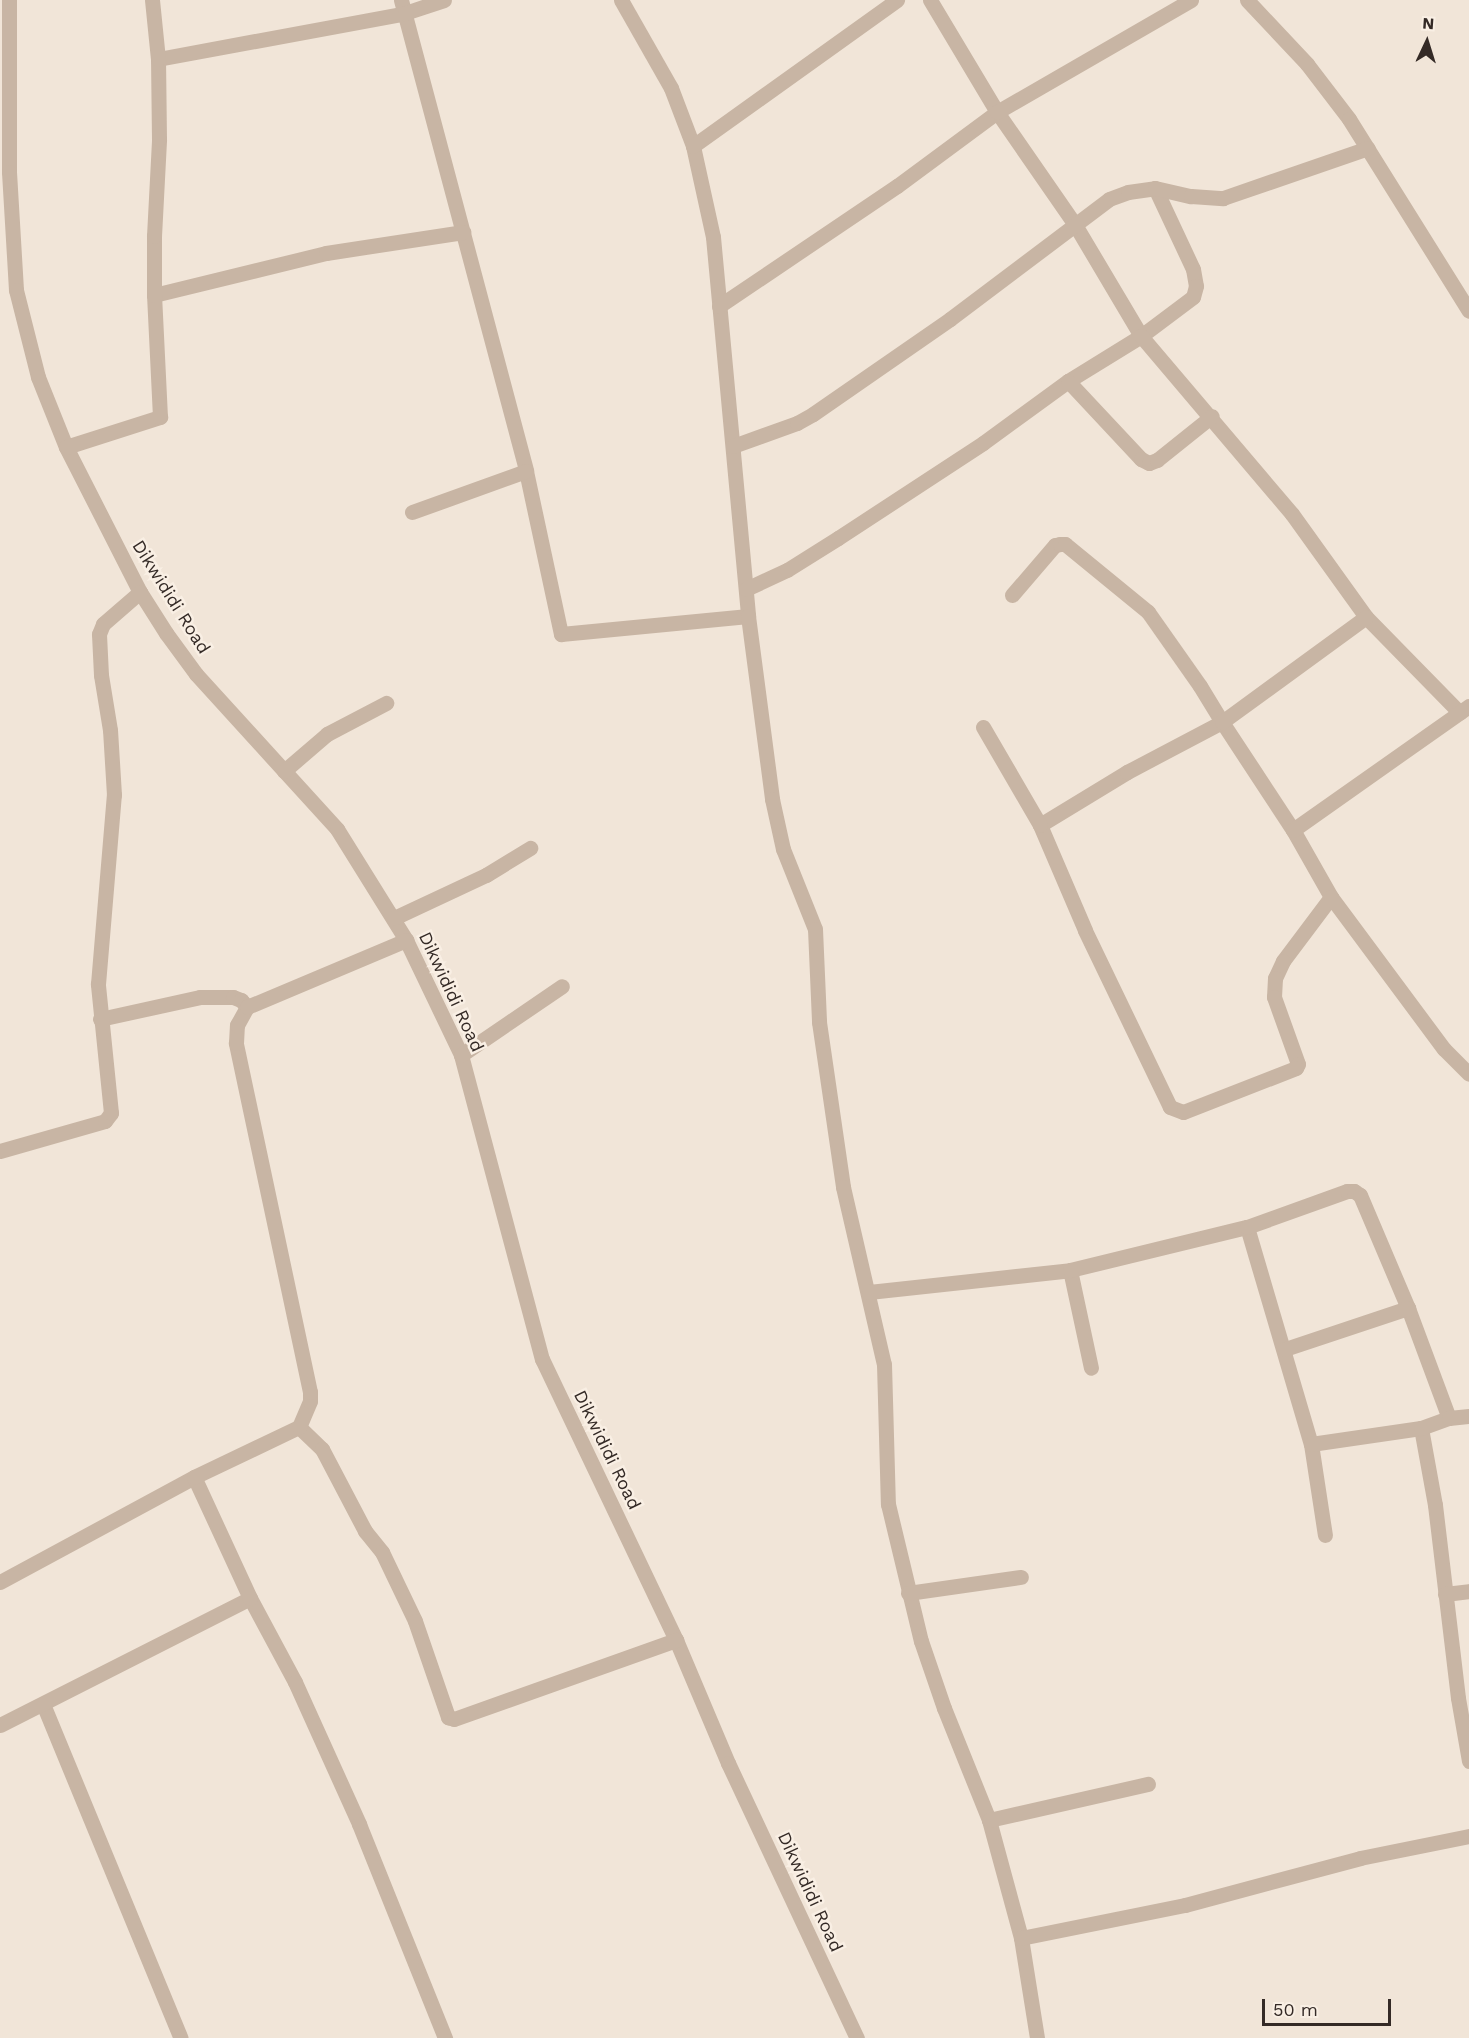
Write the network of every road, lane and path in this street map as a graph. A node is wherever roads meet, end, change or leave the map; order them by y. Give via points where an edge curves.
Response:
1 (9, 0) edge
2 (152, 0) edge
3 (444, 0) edge
4 (621, 0) edge
5 (897, 0) edge
6 (930, 0) edge
7 (1191, 0) edge
8 (1247, 0) edge
9 (403, 7) edge
10 (158, 59) junction
11 (997, 112) junction
12 (693, 146) junction
13 (1368, 148) junction
14 (1155, 188) junction
15 (1074, 223) junction
16 (463, 232) junction
17 (16, 290) junction
18 (0, 292) edge
19 (154, 295) junction
20 (719, 306) junction
21 (1469, 311) edge
22 (1141, 336) junction
23 (1068, 381) junction
24 (1212, 416) junction
25 (734, 446) junction
26 (66, 447) junction
27 (526, 471) junction
28 (412, 512) dead end
29 (746, 589) junction
30 (140, 591) junction
31 (1011, 595) dead end
32 (748, 616) junction
33 (1366, 617) junction
34 (386, 703) dead end
35 (1465, 710) edge
36 (1222, 722) junction
37 (983, 727) dead end
38 (284, 771) junction
39 (1040, 825) junction
40 (1293, 830) junction
41 (530, 848) dead end
42 (1331, 897) junction
43 (394, 918) junction
44 (406, 940) junction
45 (562, 986) dead end
46 (247, 1007) junction
47 (100, 1019) junction
48 (461, 1055) junction
49 (1469, 1074) edge
50 (0, 1151) edge
51 (1247, 1227) junction
52 (1070, 1270) junction
53 (869, 1292) junction
54 (1408, 1308) junction
55 (1285, 1349) junction
56 (1091, 1368) dead end
57 (1469, 1416) edge
58 (1449, 1418) junction
59 (299, 1427) junction
60 (1421, 1428) junction
61 (1311, 1444) junction
62 (194, 1477) junction
63 (1326, 1535) dead end
64 (1021, 1577) dead end
65 (0, 1582) edge
66 (1469, 1590) edge
67 (908, 1593) junction
68 (1445, 1594) junction
69 (250, 1598) junction
70 (676, 1640) junction
71 (43, 1704) junction
72 (0, 1725) edge
73 (1469, 1761) edge
74 (1148, 1784) dead end
75 (988, 1820) junction
76 (1469, 1836) edge
77 (1021, 1938) junction
78 (181, 2038) edge
79 (445, 2038) edge
80 (857, 2038) edge
81 (1037, 2038) edge

1 - 17 street, Dikwididi Road via 9,172
2 - 10 street
3 - 9 street
4 - 12 street via 671,88
5 - 12 street
6 - 11 street
7 - 11 street
8 - 13 street via 1307,64
9 - 10 street
9 - 16 street
10 - 19 street
11 - 15 street
11 - 20 street via 851,218
12 - 20 street via 713,237
13 - 14 street via 1222,198
13 - 21 street
14 - 15 street via 1109,199
14 - 22 street via 1193,269 1196,286 1192,297
15 - 22 street
15 - 25 street via 950,319 813,414
16 - 19 street via 344,249
16 - 27 street
17 - 18 street
17 - 26 street, Dikwididi Road via 38,377
19 - 26 street via 160,417
20 - 25 street
22 - 23 street
22 - 24 street
23 - 24 street via 1149,463
23 - 29 street via 838,538 787,570
24 - 33 street via 1292,514
25 - 29 street
26 - 30 street, Dikwididi Road
27 - 28 street
27 - 32 street via 561,633
29 - 32 street
30 - 38 street, Dikwididi Road via 196,674
30 - 47 street via 99,628 114,795 98,984
31 - 36 street via 1055,545 1065,544 1148,612
32 - 53 street via 774,809 783,849 815,928 819,1022 829,1094 843,1187
33 - 35 street
33 - 36 street
34 - 38 street via 327,734
35 - 40 street
36 - 39 street via 1127,772
36 - 40 street
37 - 39 street
38 - 43 street, Dikwididi Road via 337,829
39 - 42 street via 1085,930 1175,1111 1183,1112 1296,1068 1298,1064 1274,997 1275,978 1282,961
40 - 42 street
41 - 43 street via 486,875
42 - 49 street via 1444,1049
43 - 44 street, Dikwididi Road
44 - 46 street
44 - 48 street, Dikwididi Road
45 - 48 street
46 - 47 street via 233,997 200,997
46 - 59 street via 235,1034 310,1392
47 - 50 street via 109,1119
48 - 70 street, Dikwididi Road via 542,1359
51 - 52 street
51 - 54 street via 1354,1191 1360,1195
51 - 55 street
52 - 53 street
52 - 56 street
53 - 67 street via 884,1364 888,1504
54 - 55 street
54 - 58 street
55 - 61 street
57 - 58 street
58 - 60 street
59 - 62 street
59 - 70 street via 322,1449 365,1531 382,1552 415,1621 448,1717 454,1719
60 - 61 street
60 - 68 street
61 - 63 street
62 - 65 street
62 - 69 street
64 - 67 street
66 - 68 street
67 - 75 street via 944,1708
68 - 73 street
69 - 71 street
69 - 79 street via 295,1682 359,1824
70 - 80 street, Dikwididi Road via 728,1763
71 - 72 street
71 - 78 street
74 - 75 street
75 - 77 street
76 - 77 street via 1360,1858 1185,1905
77 - 81 street

